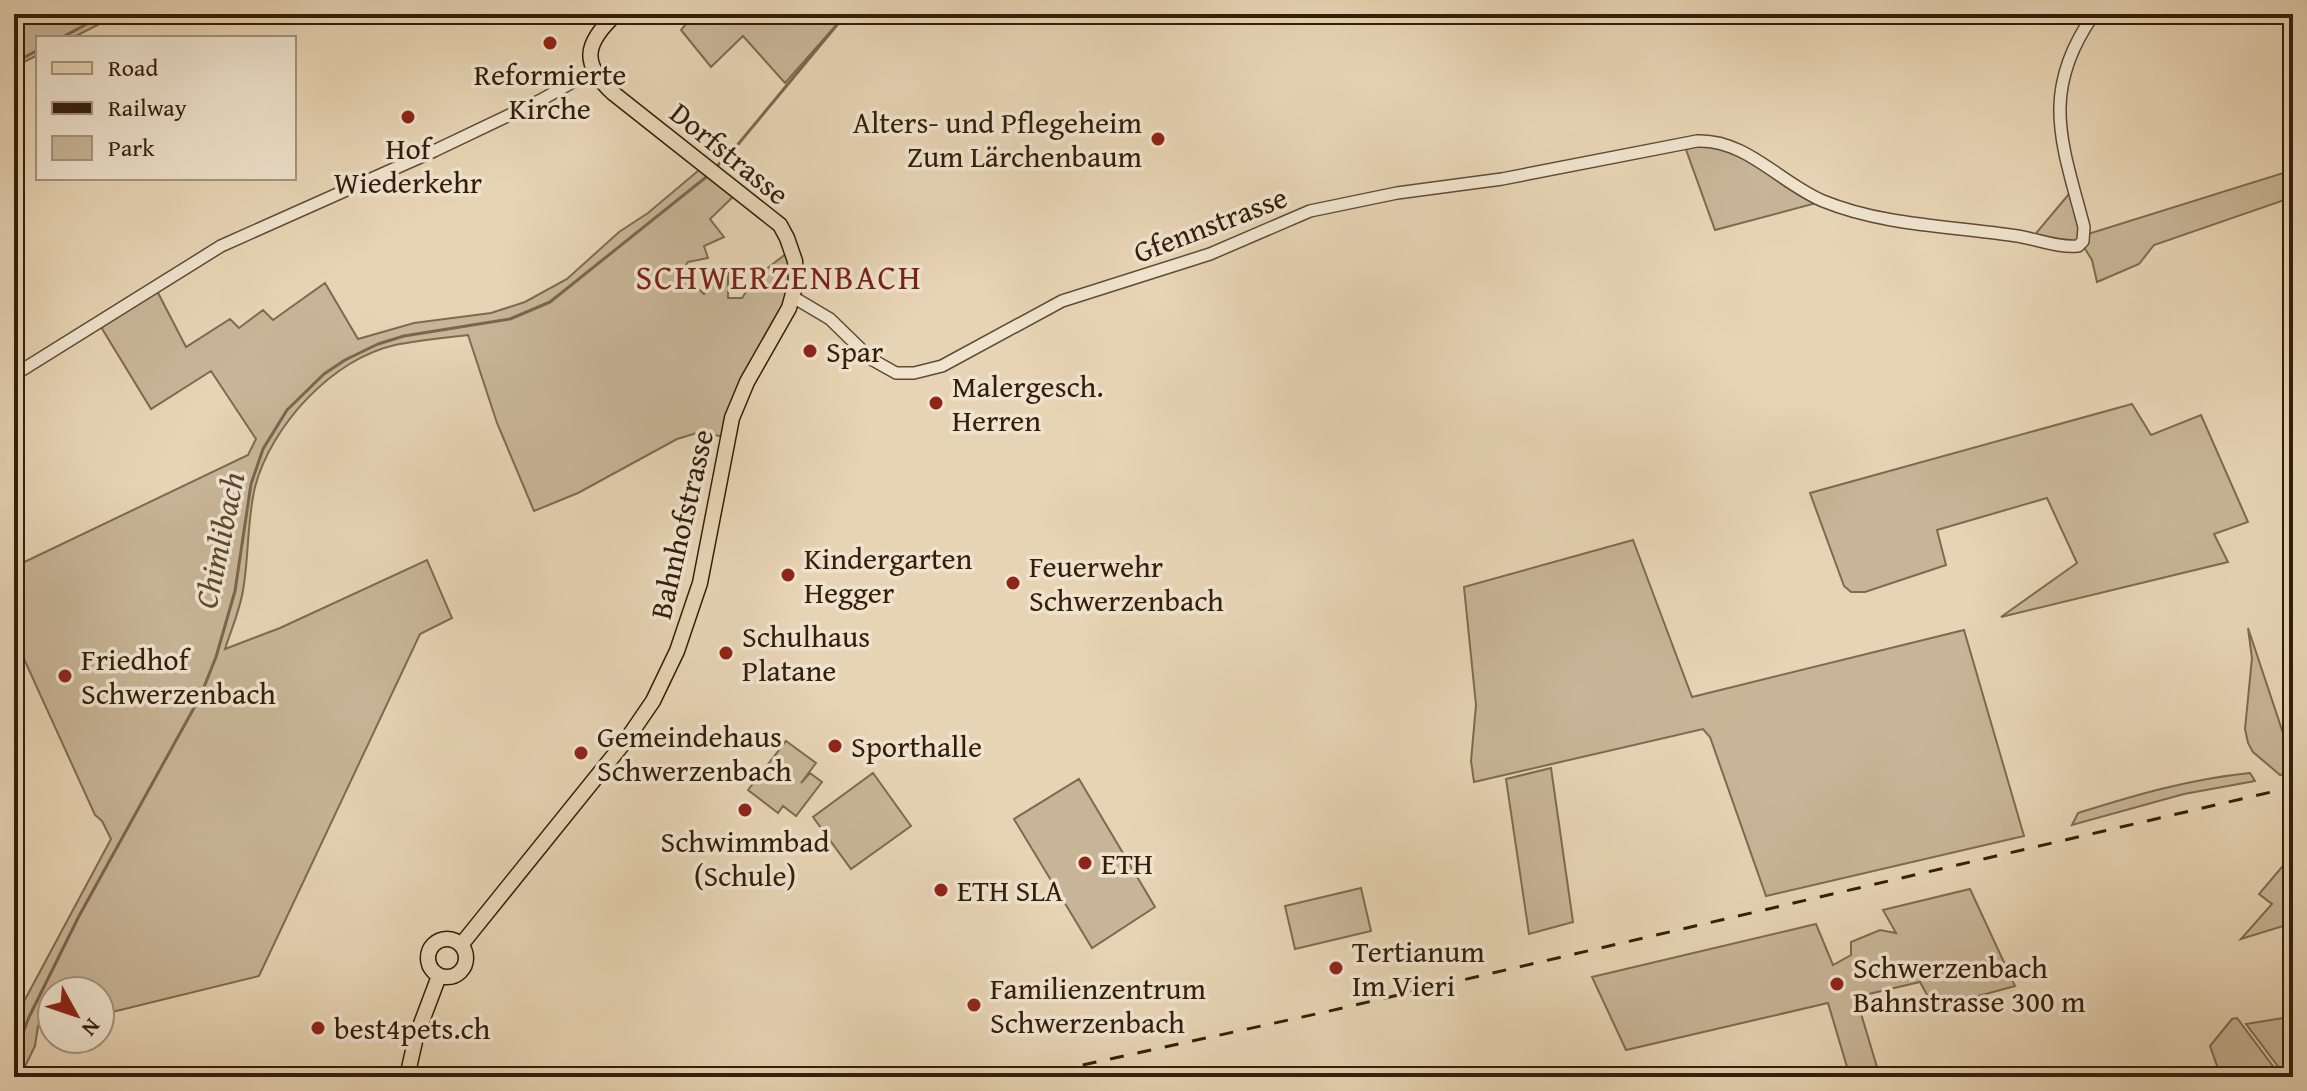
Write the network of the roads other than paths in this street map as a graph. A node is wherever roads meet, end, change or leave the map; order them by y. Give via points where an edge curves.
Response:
1 (616, 14) edge
2 (2094, 14) edge
3 (592, 71) junction
4 (793, 297) junction
5 (14, 375) edge
6 (461, 945) junction
7 (439, 976) junction
8 (407, 1077) edge

1 - 3 main road via 595,39
2 - 4 street, Gfennstrasse via 2066,66 2059,105 2061,139 2084,227 2081,244 1854,211 1807,193 1743,151 1713,140 1310,211 1210,254 1062,301 942,366 914,373 896,373 871,359 830,319
3 - 4 main road, Dorfstrasse via 770,215 787,238 797,272
3 - 5 street via 434,151 221,246
4 - 6 main road, Bahnhofstrasse via 732,418 700,583 653,701
6 - 7 main road, Bahnhofstrasse via 463,969 450,978
6 - 7 main road via 444,939 430,949 429,965
7 - 8 main road

